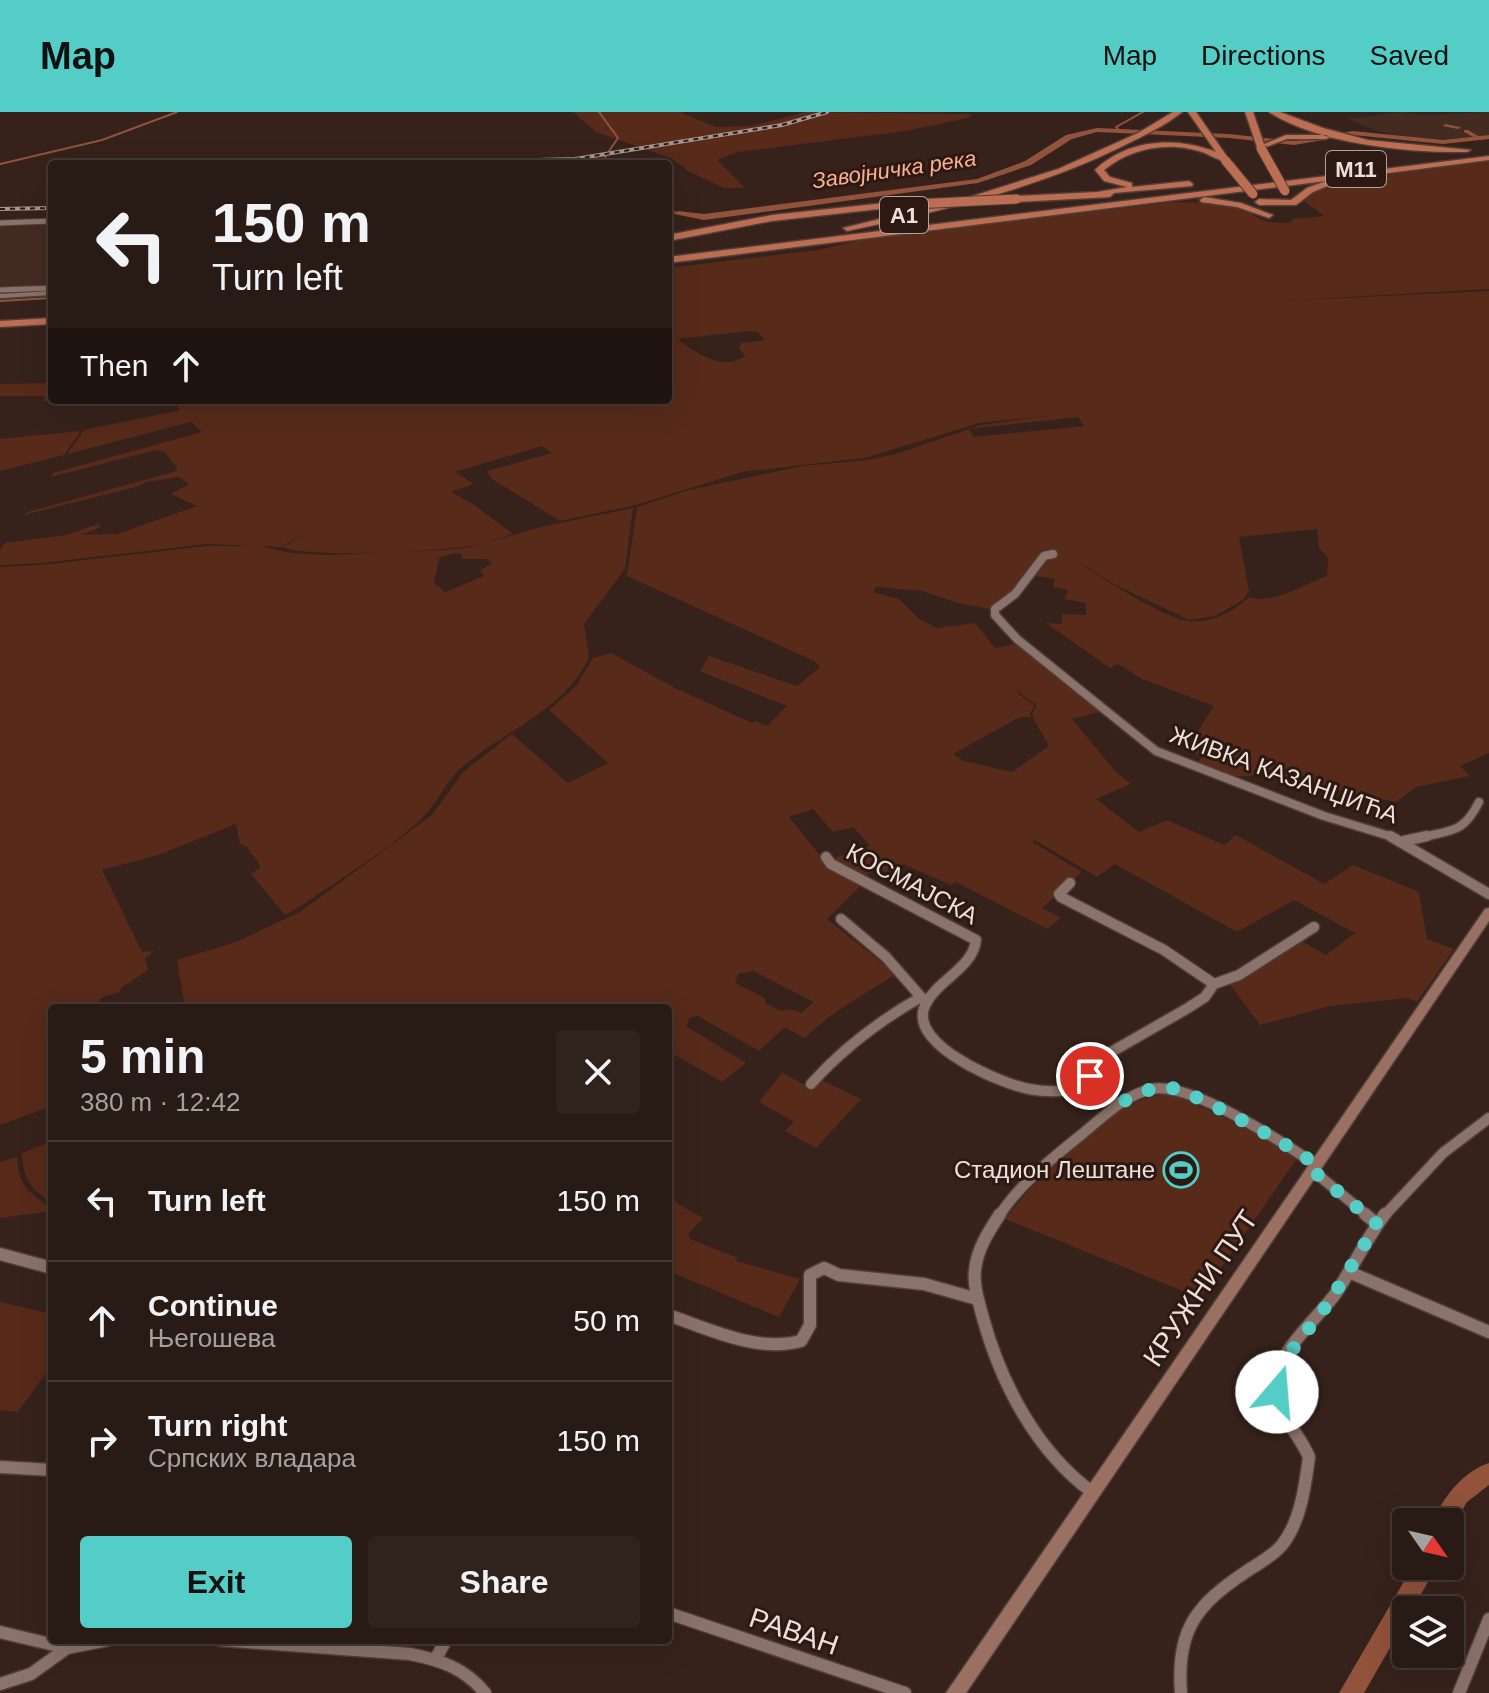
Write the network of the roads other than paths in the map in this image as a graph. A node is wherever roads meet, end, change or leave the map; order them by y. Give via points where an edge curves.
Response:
1 (1178, 112) edge
2 (1191, 112) edge
3 (1249, 112) edge
4 (1273, 112) edge
5 (1152, 131) junction
6 (1347, 139) junction
7 (1261, 148) junction
8 (1487, 153) edge
9 (1225, 160) junction
10 (1427, 165) junction
11 (1348, 166) junction
12 (1179, 185) junction
13 (1288, 197) junction
14 (1256, 198) junction
15 (1034, 199) junction
16 (48, 221) edge
17 (0, 223) edge
18 (960, 223) junction
19 (672, 237) edge
20 (759, 248) junction
21 (672, 257) edge
22 (672, 258) edge
23 (48, 289) edge
24 (0, 293) edge
25 (48, 319) edge
26 (0, 322) edge
27 (1053, 554) dead end
28 (1479, 802) dead end
29 (1404, 841) junction
30 (826, 857) dead end
31 (1070, 883) dead end
32 (1489, 894) edge
33 (841, 919) dead end
34 (1487, 922) edge
35 (1314, 927) dead end
36 (1214, 984) junction
37 (924, 1000) junction
38 (811, 1084) dead end
39 (1091, 1085) junction
40 (1119, 1104) junction
41 (1489, 1118) edge
42 (1314, 1168) junction
43 (1377, 1224) junction
44 (0, 1254) edge
45 (48, 1267) edge
46 (1349, 1272) junction
47 (977, 1299) junction
48 (672, 1316) edge
49 (1489, 1332) edge
50 (0, 1467) edge
51 (48, 1470) edge
52 (1092, 1492) junction
53 (672, 1614) edge
54 (1489, 1619) edge
55 (0, 1632) edge
56 (48, 1643) edge
57 (50, 1644) edge
58 (88, 1644) edge
59 (263, 1644) edge
60 (444, 1644) edge
61 (67, 1648) junction
62 (435, 1660) junction
63 (0, 1684) edge
64 (485, 1693) edge
65 (905, 1693) edge
66 (955, 1693) edge
67 (1181, 1693) edge
68 (1459, 1693) edge

1 - 5 highway, A1
2 - 5 highway, A1
2 - 9 highway
3 - 7 highway
4 - 6 highway
5 - 20 highway, A1 via 1072,170 987,198
5 - 21 highway, A1 via 1038,177 931,209
6 - 7 highway via 1292,136
6 - 8 highway
6 - 11 highway via 1367,158
7 - 13 highway, bridge
8 - 10 highway, M11
8 - 11 highway
8 - 15 highway, M11 via 1233,184
9 - 12 highway via 1196,147 1161,145 1100,168 1101,175 1128,185
9 - 14 highway, bridge
10 - 13 highway via 1328,183
10 - 18 highway, M11
11 - 12 highway
12 - 15 highway
13 - 14 highway
14 - 18 highway via 1269,215 1228,203 1186,200
15 - 19 highway, bridge via 839,210
16 - 17 street
18 - 20 highway
20 - 22 highway, A1
23 - 24 street
25 - 26 highway
27 - 29 street, ЖИВКА КАЗАНЏИЋА via 1044,556 995,615 1126,730 1172,760
28 - 29 street via 1462,828
29 - 32 street, ЖИВКА КАЗАНЏИЋА
30 - 37 street, КОСМАЈСКА via 976,940 975,951
31 - 36 street via 1061,897 1164,950
33 - 37 street via 886,957
34 - 42 main road, КРУЖНИ ПУТ
35 - 36 street via 1239,975
36 - 39 street via 1192,1006 1112,1052 1091,1072
37 - 38 street via 884,1017
37 - 39 street via 924,1024 932,1037 995,1078 1053,1091
39 - 40 street
40 - 42 street via 1161,1087 1176,1089 1287,1145
40 - 47 street via 1042,1168 988,1233 975,1269
41 - 43 street via 1450,1146
42 - 43 street
42 - 52 main road, КРУЖНИ ПУТ
43 - 46 street
44 - 45 street
46 - 49 street
46 - 67 street via 1287,1357 1277,1380 1280,1404 1309,1457 1293,1529 1276,1552 1204,1602 1194,1615 1177,1655
47 - 48 street via 924,1284 839,1275 824,1268 810,1275 810,1329 792,1346 765,1345
47 - 52 street via 1011,1394 1075,1479
50 - 51 street
52 - 66 main road, КРУЖНИ ПУТ
53 - 65 street, РАВАН
54 - 68 street
55 - 56 street
57 - 61 street
58 - 61 street
59 - 62 street
60 - 62 street
61 - 63 street via 31,1674
62 - 64 street via 471,1678

